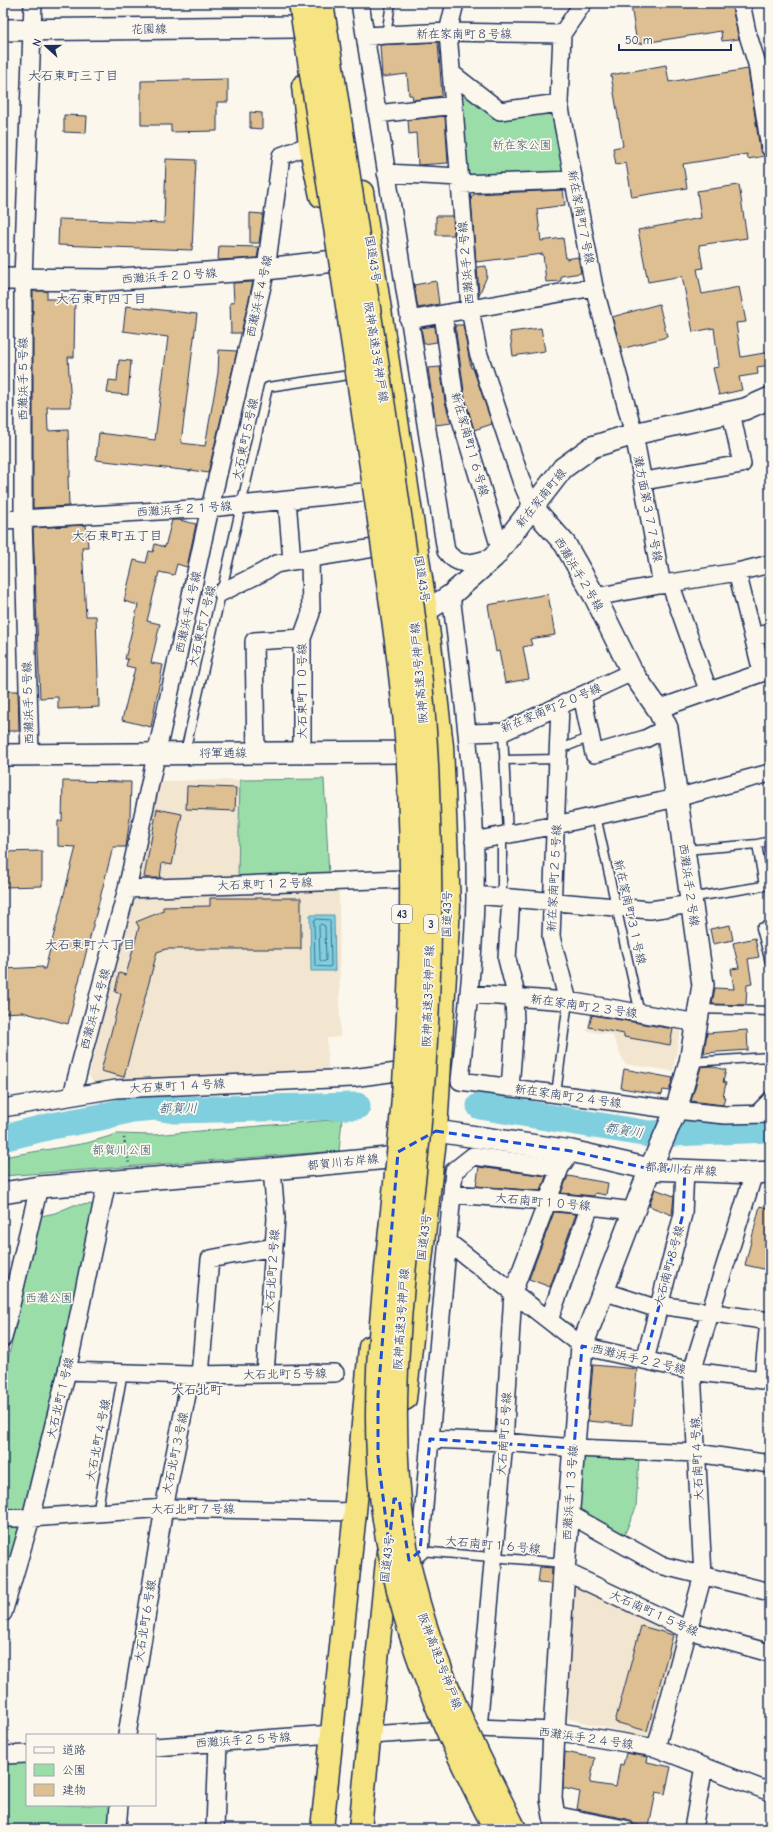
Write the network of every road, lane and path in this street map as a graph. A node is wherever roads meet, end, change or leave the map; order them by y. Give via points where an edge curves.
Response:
1 (33, 3) edge
2 (292, 3) edge
3 (300, 3) edge
4 (322, 3) edge
5 (331, 3) edge
6 (360, 3) edge
7 (391, 3) edge
8 (455, 3) edge
9 (583, 3) edge
10 (741, 3) edge
11 (296, 27) junction
12 (3, 30) edge
13 (33, 30) junction
14 (448, 32) junction
15 (562, 34) junction
16 (386, 35) junction
17 (365, 36) junction
18 (451, 73) junction
19 (559, 103) junction
20 (454, 106) junction
21 (377, 114) junction
22 (310, 145) junction
23 (770, 148) edge
24 (386, 173) junction
25 (574, 180) junction
26 (460, 181) junction
27 (334, 261) junction
28 (266, 269) junction
29 (3, 279) edge
30 (24, 279) junction
31 (594, 287) junction
32 (470, 309) junction
33 (443, 314) junction
34 (409, 320) junction
35 (349, 375) junction
36 (770, 398) edge
37 (731, 412) junction
38 (634, 434) junction
39 (644, 481) junction
40 (364, 492) junction
41 (287, 500) junction
42 (242, 505) junction
43 (210, 508) junction
44 (533, 508) junction
45 (23, 519) junction
46 (3, 520) edge
47 (374, 548) junction
48 (497, 552) junction
49 (310, 558) junction
50 (292, 561) junction
51 (770, 564) edge
52 (737, 572) junction
53 (666, 584) junction
54 (222, 592) junction
55 (450, 595) junction
56 (595, 597) junction
57 (426, 611) junction
58 (770, 633) edge
59 (753, 637) junction
60 (302, 638) junction
61 (766, 671) edge
62 (632, 672) junction
63 (708, 690) junction
64 (582, 695) junction
65 (560, 706) junction
66 (658, 709) junction
67 (667, 728) junction
68 (503, 732) junction
69 (467, 733) junction
70 (591, 737) junction
71 (442, 746) junction
72 (402, 752) junction
73 (184, 753) junction
74 (256, 753) junction
75 (302, 753) junction
76 (30, 754) junction
77 (157, 754) junction
78 (3, 755) edge
79 (558, 755) junction
80 (504, 760) junction
81 (770, 773) edge
82 (676, 798) junction
83 (596, 816) junction
84 (556, 825) junction
85 (505, 835) junction
86 (474, 841) junction
87 (770, 841) edge
88 (757, 844) junction
89 (684, 851) junction
90 (404, 879) junction
91 (767, 886) edge
92 (127, 889) junction
93 (475, 895) junction
94 (507, 898) junction
95 (553, 901) junction
96 (692, 904) junction
97 (617, 907) junction
98 (770, 925) edge
99 (770, 962) edge
100 (469, 994) junction
101 (516, 998) junction
102 (568, 1002) junction
103 (770, 1011) edge
104 (640, 1014) junction
105 (699, 1016) junction
106 (770, 1057) edge
107 (690, 1062) junction
108 (397, 1072) junction
109 (510, 1088) junction
110 (556, 1094) junction
111 (770, 1095) edge
112 (72, 1096) junction
113 (3, 1108) edge
114 (674, 1114) junction
115 (770, 1114) edge
116 (750, 1115) junction
117 (436, 1131) junction
118 (124, 1138) dead end
119 (388, 1158) junction
120 (566, 1160) junction
121 (653, 1161) junction
122 (129, 1166) dead end
123 (272, 1169) junction
124 (685, 1170) junction
125 (762, 1172) edge
126 (107, 1181) junction
127 (38, 1186) junction
128 (3, 1193) edge
129 (452, 1194) junction
130 (548, 1201) junction
131 (590, 1206) junction
132 (634, 1211) junction
133 (448, 1242) junction
134 (274, 1247) junction
135 (603, 1291) junction
136 (513, 1292) junction
137 (658, 1307) junction
138 (710, 1313) junction
139 (549, 1320) junction
140 (770, 1321) edge
141 (3, 1338) edge
142 (582, 1346) junction
143 (645, 1360) junction
144 (67, 1371) junction
145 (692, 1371) junction
146 (123, 1372) junction
147 (335, 1373) dead end
148 (265, 1374) junction
149 (196, 1375) junction
150 (766, 1380) edge
151 (430, 1439) junction
152 (504, 1442) junction
153 (574, 1448) junction
154 (697, 1453) junction
155 (770, 1464) edge
156 (164, 1508) junction
157 (356, 1512) junction
158 (97, 1513) junction
159 (569, 1514) junction
160 (3, 1518) edge
161 (31, 1518) junction
162 (420, 1551) junction
163 (494, 1557) junction
164 (564, 1567) junction
165 (703, 1575) junction
166 (385, 1581) junction
167 (770, 1592) edge
168 (3, 1613) edge
169 (688, 1630) junction
170 (770, 1653) edge
171 (478, 1728) junction
172 (554, 1731) junction
173 (127, 1734) edge
174 (332, 1734) junction
175 (370, 1735) junction
176 (218, 1742) junction
177 (156, 1747) edge
178 (656, 1748) junction
179 (26, 1754) edge
180 (3, 1755) edge
181 (704, 1766) junction
182 (770, 1792) edge
183 (119, 1806) edge
184 (555, 1822) edge
185 (117, 1829) edge
186 (215, 1829) edge
187 (322, 1829) edge
188 (360, 1829) edge
189 (495, 1829) edge
190 (515, 1829) edge
191 (625, 1829) edge
192 (693, 1829) edge

1 - 13 street, 西灘浜手５号線
2 - 11 highway, 43
3 - 189 highway, 阪神高速3号神戸線 / 3, bridge via 389,593 404,706 409,785 412,880 406,1054 380,1336 378,1457 382,1506 397,1589 415,1654 452,1744
4 - 190 highway, 阪神高速3号神戸線 / 3, bridge via 411,589 428,783 430,968 426,1057 398,1332 396,1449 400,1502 414,1585 432,1648 472,1742
5 - 57 highway, 国道43号 via 384,324
6 - 17 street
7 - 16 lane
8 - 14 street, 西灘浜手２号線
9 - 15 street
10 - 23 street via 757,64
11 - 13 street, 花園線
11 - 22 highway, 43
12 - 13 street, 花園線
13 - 30 street, 西灘浜手５号線
14 - 15 street, 新在家南町８号線
14 - 16 street, 新在家南町８号線
14 - 18 street, 西灘浜手２号線
15 - 19 street, 新在家南町７号線
16 - 17 street, 新在家南町８号線
17 - 21 street
18 - 19 street via 500,111
18 - 20 street, 西灘浜手２号線
19 - 25 street, 新在家南町７号線
20 - 21 street
20 - 26 street, 西灘浜手２号線
21 - 24 street
22 - 27 highway, 43
22 - 28 street, 西灘浜手４号線 via 281,156
24 - 26 street
24 - 34 street
25 - 26 street
25 - 31 street, 新在家南町７号線
26 - 32 street, 西灘浜手２号線
27 - 28 street, 西灘浜手２０号線
27 - 35 highway, 43
28 - 30 street, 西灘浜手２０号線 via 105,280
28 - 43 street, 西灘浜手４号線
29 - 30 street, 西灘浜手２０号線
30 - 45 street, 西灘浜手５号線
31 - 32 street
31 - 38 street, 新在家南町７号線
32 - 33 street
32 - 44 street, 西灘浜手２号線 via 478,352 522,483
33 - 34 street
33 - 48 street, 新在家南町１６号線 via 455,400
34 - 48 street via 446,551 453,560 466,564
35 - 40 highway, 43
35 - 42 lane, 大石東町５号線 via 268,387
36 - 37 street, 新在家南町線
37 - 38 street, 新在家南町線
37 - 39 street via 742,464
38 - 39 street, 灘方面第３７７号線
38 - 44 street, 新在家南町線 via 592,447 563,468
39 - 53 street, 灘方面第３７７号線
40 - 41 street, 西灘浜手２１号線
40 - 47 highway, 43
41 - 42 street, 西灘浜手２１号線
41 - 50 street
42 - 43 street, 西灘浜手２１号線
42 - 54 lane, 大石東町７号線
43 - 45 street, 西灘浜手２１号線
43 - 77 street, 西灘浜手４号線
44 - 48 street, 新在家南町線
44 - 56 street, 西灘浜手２号線 via 564,544
45 - 46 street, 西灘浜手２１号線
45 - 76 street, 西灘浜手５号線
47 - 49 street
47 - 72 highway, 43
48 - 55 street, 新在家南町線
49 - 50 street
49 - 60 street, 大石東町１０号線 via 311,613
50 - 54 street via 276,564
51 - 52 street
52 - 53 street
52 - 59 street
53 - 56 street
53 - 63 street, 灘方面第３７７号線
54 - 73 lane, 大石東町７号線
55 - 57 street, 新在家南町線
55 - 69 street
56 - 62 street, 西灘浜手２号線
57 - 71 highway, 国道43号
58 - 59 street
59 - 61 street
60 - 74 street via 254,641
60 - 75 street, 大石東町１０号線
61 - 63 street
62 - 64 street, 新在家南町２０号線
62 - 66 street, 西灘浜手２号線
63 - 66 street
64 - 65 street, 新在家南町２０号線
64 - 70 street
65 - 68 street, 新在家南町２０号線
65 - 79 street, 新在家南町２５号線
66 - 67 street, 西灘浜手２号線
67 - 70 street via 645,739 594,754
67 - 82 street, 西灘浜手２号線
68 - 69 street, 新在家南町２０号線
68 - 80 lane
69 - 86 street
70 - 79 lane
71 - 72 street, 将軍通線
71 - 117 highway, 国道43号 via 448,906
72 - 75 street, 将軍通線
72 - 90 highway, 43
73 - 74 street, 将軍通線
73 - 77 street, 将軍通線
74 - 75 street, 将軍通線
76 - 77 street, 将軍通線
76 - 78 street, 将軍通線
77 - 92 street, 西灘浜手４号線
79 - 80 lane
79 - 84 street, 新在家南町２５号線
80 - 85 lane
81 - 82 street
82 - 83 street
82 - 89 street, 西灘浜手２号線
83 - 84 street
83 - 97 lane, 新在家南町３１号線
84 - 85 street
84 - 95 street, 新在家南町２５号線
85 - 86 street
85 - 94 lane
86 - 93 street
87 - 88 lane
88 - 89 lane
88 - 91 lane
89 - 96 street, 西灘浜手２号線
90 - 92 street, 大石東町１２号線
90 - 108 highway, 43
91 - 96 lane via 700,896
92 - 112 street, 西灘浜手４号線
93 - 94 street
93 - 100 street via 474,949
94 - 95 street
94 - 101 street via 507,959
95 - 97 street
95 - 102 street, 新在家南町２５号線 via 551,938
96 - 97 street via 650,910
96 - 105 street, 西灘浜手２号線 via 703,985
97 - 104 lane, 新在家南町３１号線
98 - 99 lane via 761,928
100 - 101 street, 新在家南町２３号線
100 - 109 street, 新在家南町２４号線 via 460,1081
101 - 102 street, 新在家南町２３号線
101 - 109 street
102 - 104 street, 新在家南町２３号線
102 - 110 lane, 新在家南町２５号線
103 - 105 lane
104 - 105 street, 新在家南町２３号線
105 - 107 street, 西灘浜手２号線
106 - 107 lane
107 - 114 street, 西灘浜手２号線
108 - 112 street, 大石東町１４号線 via 352,1078 116,1089
108 - 119 highway, 43
109 - 110 street, 新在家南町２４号線
110 - 114 street, 新在家南町２４号線
111 - 116 lane
112 - 113 street, 大石東町１４号線
114 - 116 street, 新在家南町２４号線
114 - 121 street, 西灘浜手２号線
115 - 116 street, 新在家南町２４号線
117 - 119 street, 都賀川右岸線
117 - 120 street, 都賀川右岸線
117 - 166 highway, 国道43号
118 - 122 path
119 - 123 street, 都賀川右岸線
119 - 157 highway, 43
120 - 121 street, 都賀川右岸線
120 - 129 street via 473,1156 454,1171
120 - 130 street, 大石南町５号線
121 - 124 street, 都賀川右岸線
121 - 132 street, 西灘浜手１３号線
123 - 126 street, 都賀川右岸線
123 - 134 street, 大石北町２号線 via 276,1218
124 - 125 street, 都賀川右岸線
124 - 137 street, 大石南町８号線 via 683,1214
125 - 138 street, 大石南町４号線
126 - 127 street, 都賀川右岸線
126 - 144 street, 大石北町１号線
127 - 128 street, 都賀川右岸線
127 - 141 street
129 - 130 street, 大石南町１０号線
129 - 133 street
130 - 131 street, 大石南町１０号線
130 - 136 street, 大石南町５号線
131 - 132 street, 大石南町１０号線
131 - 139 street
132 - 135 street, 西灘浜手１３号線
133 - 136 street, 西灘浜手２２号線
133 - 151 street
134 - 148 street, 大石北町２号線
134 - 149 street, 大石北町３号線 via 210,1259
135 - 137 street
135 - 142 street, 西灘浜手１３号線
136 - 139 street, 西灘浜手２２号線
136 - 152 street, 大石南町５号線
137 - 138 street
137 - 143 street, 大石南町８号線
138 - 140 street
138 - 145 street, 大石南町４号線
139 - 142 street, 西灘浜手２２号線
140 - 150 street
142 - 143 street, 西灘浜手２２号線
142 - 153 street, 西灘浜手１３号線
143 - 145 street, 西灘浜手２２号線
144 - 146 street, 大石北町５号線
144 - 161 street, 大石北町１号線
145 - 150 street, 西灘浜手２２号線
145 - 154 street, 大石南町４号線
146 - 149 street, 大石北町５号線
146 - 158 lane, 大石北町４号線
147 - 148 street, 大石北町５号線
148 - 149 street, 大石北町５号線
149 - 156 street, 大石北町３号線
151 - 152 street
151 - 162 street
152 - 153 street
152 - 163 street, 大石南町５号線
153 - 154 street
153 - 159 street, 西灘浜手１３号線
154 - 155 street
154 - 165 street, 大石南町４号線
156 - 157 street, 大石北町７号線
156 - 158 street, 大石北町７号線
156 - 173 street, 大石北町６号線
157 - 174 highway, 43
158 - 161 street, 大石北町７号線
159 - 164 street, 西灘浜手１３号線
159 - 165 street via 660,1565
160 - 161 street, 大石北町７号線
161 - 168 street, 大石北町１号線
162 - 163 lane, 大石南町１６号線
162 - 166 street
163 - 164 lane, 大石南町１６号線
163 - 171 street, 大石南町５号線
164 - 169 street, 大石南町１５号線
164 - 172 street, 西灘浜手１３号線
165 - 167 street
165 - 169 street, 大石南町４号線
166 - 175 highway, 国道43号
169 - 170 street, 大石南町１５号線
169 - 178 street, 大石南町４号線
171 - 172 street, 西灘浜手２４号線
171 - 175 street, 西灘浜手２４号線
172 - 178 street, 西灘浜手２４号線
172 - 184 street, 西灘浜手１３号線 via 551,1798
174 - 176 street, 西灘浜手２５号線
174 - 187 highway, 43
175 - 188 highway, 国道43号
176 - 177 street, 西灘浜手２５号線
176 - 186 street
178 - 181 street, 西灘浜手２４号線
179 - 180 street
181 - 182 street, 西灘浜手２４号線
181 - 192 street
183 - 185 street
184 - 191 street

